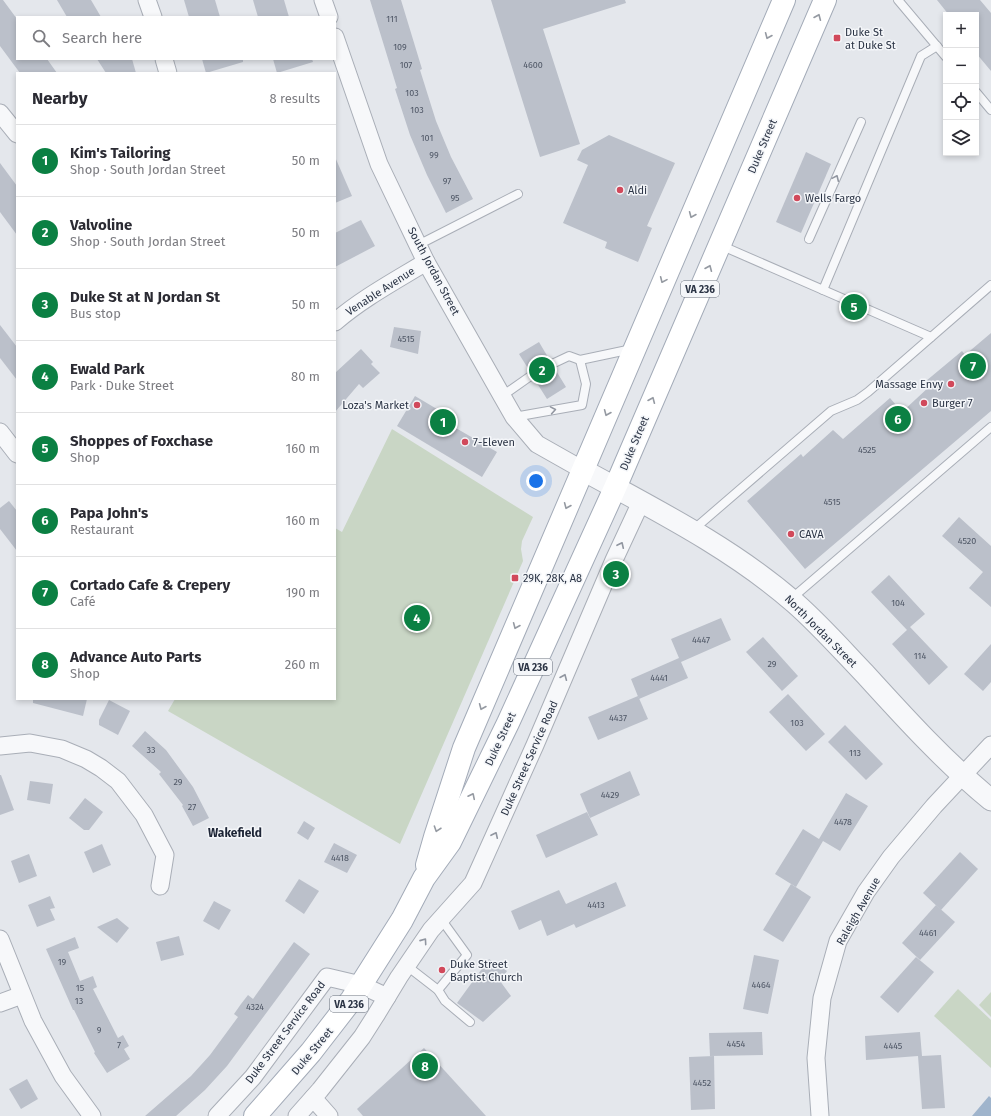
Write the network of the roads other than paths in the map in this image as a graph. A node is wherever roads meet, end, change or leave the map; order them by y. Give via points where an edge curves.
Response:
1 (147, 0) edge
2 (323, 0) edge
3 (784, 0) edge
4 (825, 0) edge
5 (898, 0) edge
6 (153, 16) edge
7 (329, 16) edge
8 (336, 40) edge
9 (937, 46) junction
10 (943, 53) edge
11 (164, 60) edge
12 (168, 72) edge
13 (979, 96) edge
14 (991, 110) edge
15 (0, 113) edge
16 (861, 122) dead end
17 (16, 133) edge
18 (518, 194) dead end
19 (809, 239) dead end
20 (418, 245) junction
21 (719, 245) junction
22 (426, 262) junction
23 (991, 285) edge
24 (823, 290) junction
25 (336, 321) edge
26 (931, 337) junction
27 (635, 349) junction
28 (580, 360) junction
29 (552, 364) dead end
30 (532, 375) dead end
31 (502, 396) junction
32 (514, 417) junction
33 (991, 427) edge
34 (0, 432) edge
35 (16, 453) edge
36 (583, 470) junction
37 (615, 488) junction
38 (641, 502) junction
39 (692, 530) junction
40 (790, 600) junction
41 (991, 745) edge
42 (0, 746) edge
43 (963, 775) junction
44 (991, 800) edge
45 (424, 878) junction
46 (160, 886) dead end
47 (441, 919) junction
48 (0, 939) edge
49 (406, 966) junction
50 (361, 985) junction
51 (438, 990) junction
52 (22, 995) junction
53 (387, 997) junction
54 (0, 1003) edge
55 (470, 1022) dead end
56 (312, 1098) junction
57 (92, 1116) edge
58 (216, 1116) edge
59 (255, 1116) edge
60 (298, 1116) edge
61 (329, 1116) edge
62 (820, 1116) edge

1 - 6 street
2 - 7 street
3 -> 27 main road, Duke Street / VA 236
21 -> 4 main road, Duke Street / VA 236
5 - 9 lane
8 - 20 street, South Jordan Street via 379,164
9 - 10 lane
9 - 24 lane via 921,56
11 - 12 street
13 - 14 lane
15 - 17 street
19 -> 16 lane
18 - 20 lane
20 - 22 street, South Jordan Street
21 - 24 lane
37 -> 21 main road, Duke Street / VA 236
22 - 25 street, Venable Avenue via 368,297
22 - 31 street, South Jordan Street
23 - 26 lane
24 - 26 lane
26 - 39 lane via 857,400 831,411
27 - 28 lane
27 -> 36 main road, Duke Street / VA 236
28 - 29 lane via 569,356
32 -> 28 lane via 582,405 586,384
30 - 31 lane
31 - 32 street, South Jordan Street
32 - 36 street, South Jordan Street via 537,444
33 - 40 lane
34 - 35 street
36 - 37 street, North Jordan Street
36 -> 45 main road, Duke Street / VA 236 via 464,748
37 - 38 street, North Jordan Street
45 -> 37 main road, Duke Street / VA 236 via 450,842 481,779
38 - 39 street, North Jordan Street
47 -> 38 street, Duke Street Service Road via 473,883
39 - 40 street, North Jordan Street via 758,574
40 - 43 street, North Jordan Street via 833,640 925,739
41 - 43 street, Raleigh Avenue
42 - 46 street via 30,743 62,749 86,759 118,781 144,815 165,855
43 - 44 street, North Jordan Street
43 - 62 street, Raleigh Avenue via 877,876 838,942 822,998 816,1058
45 - 50 main road, Duke Street / VA 236 via 402,920
49 -> 47 street, Duke Street Service Road
47 - 51 lane via 467,955
48 - 52 street
49 - 51 lane
49 - 53 street, Duke Street Service Road
50 - 53 street, Duke Street Service Road
50 - 58 street, Duke Street Service Road via 326,977 253,1077
50 - 59 main road, Duke Street / VA 236 via 326,1034
51 - 55 lane via 444,1001
52 - 54 street
52 - 57 street via 33,1022 63,1076
53 - 56 street, Duke Street Service Road via 362,1037
56 - 60 street, Duke Street Service Road
56 - 61 street

